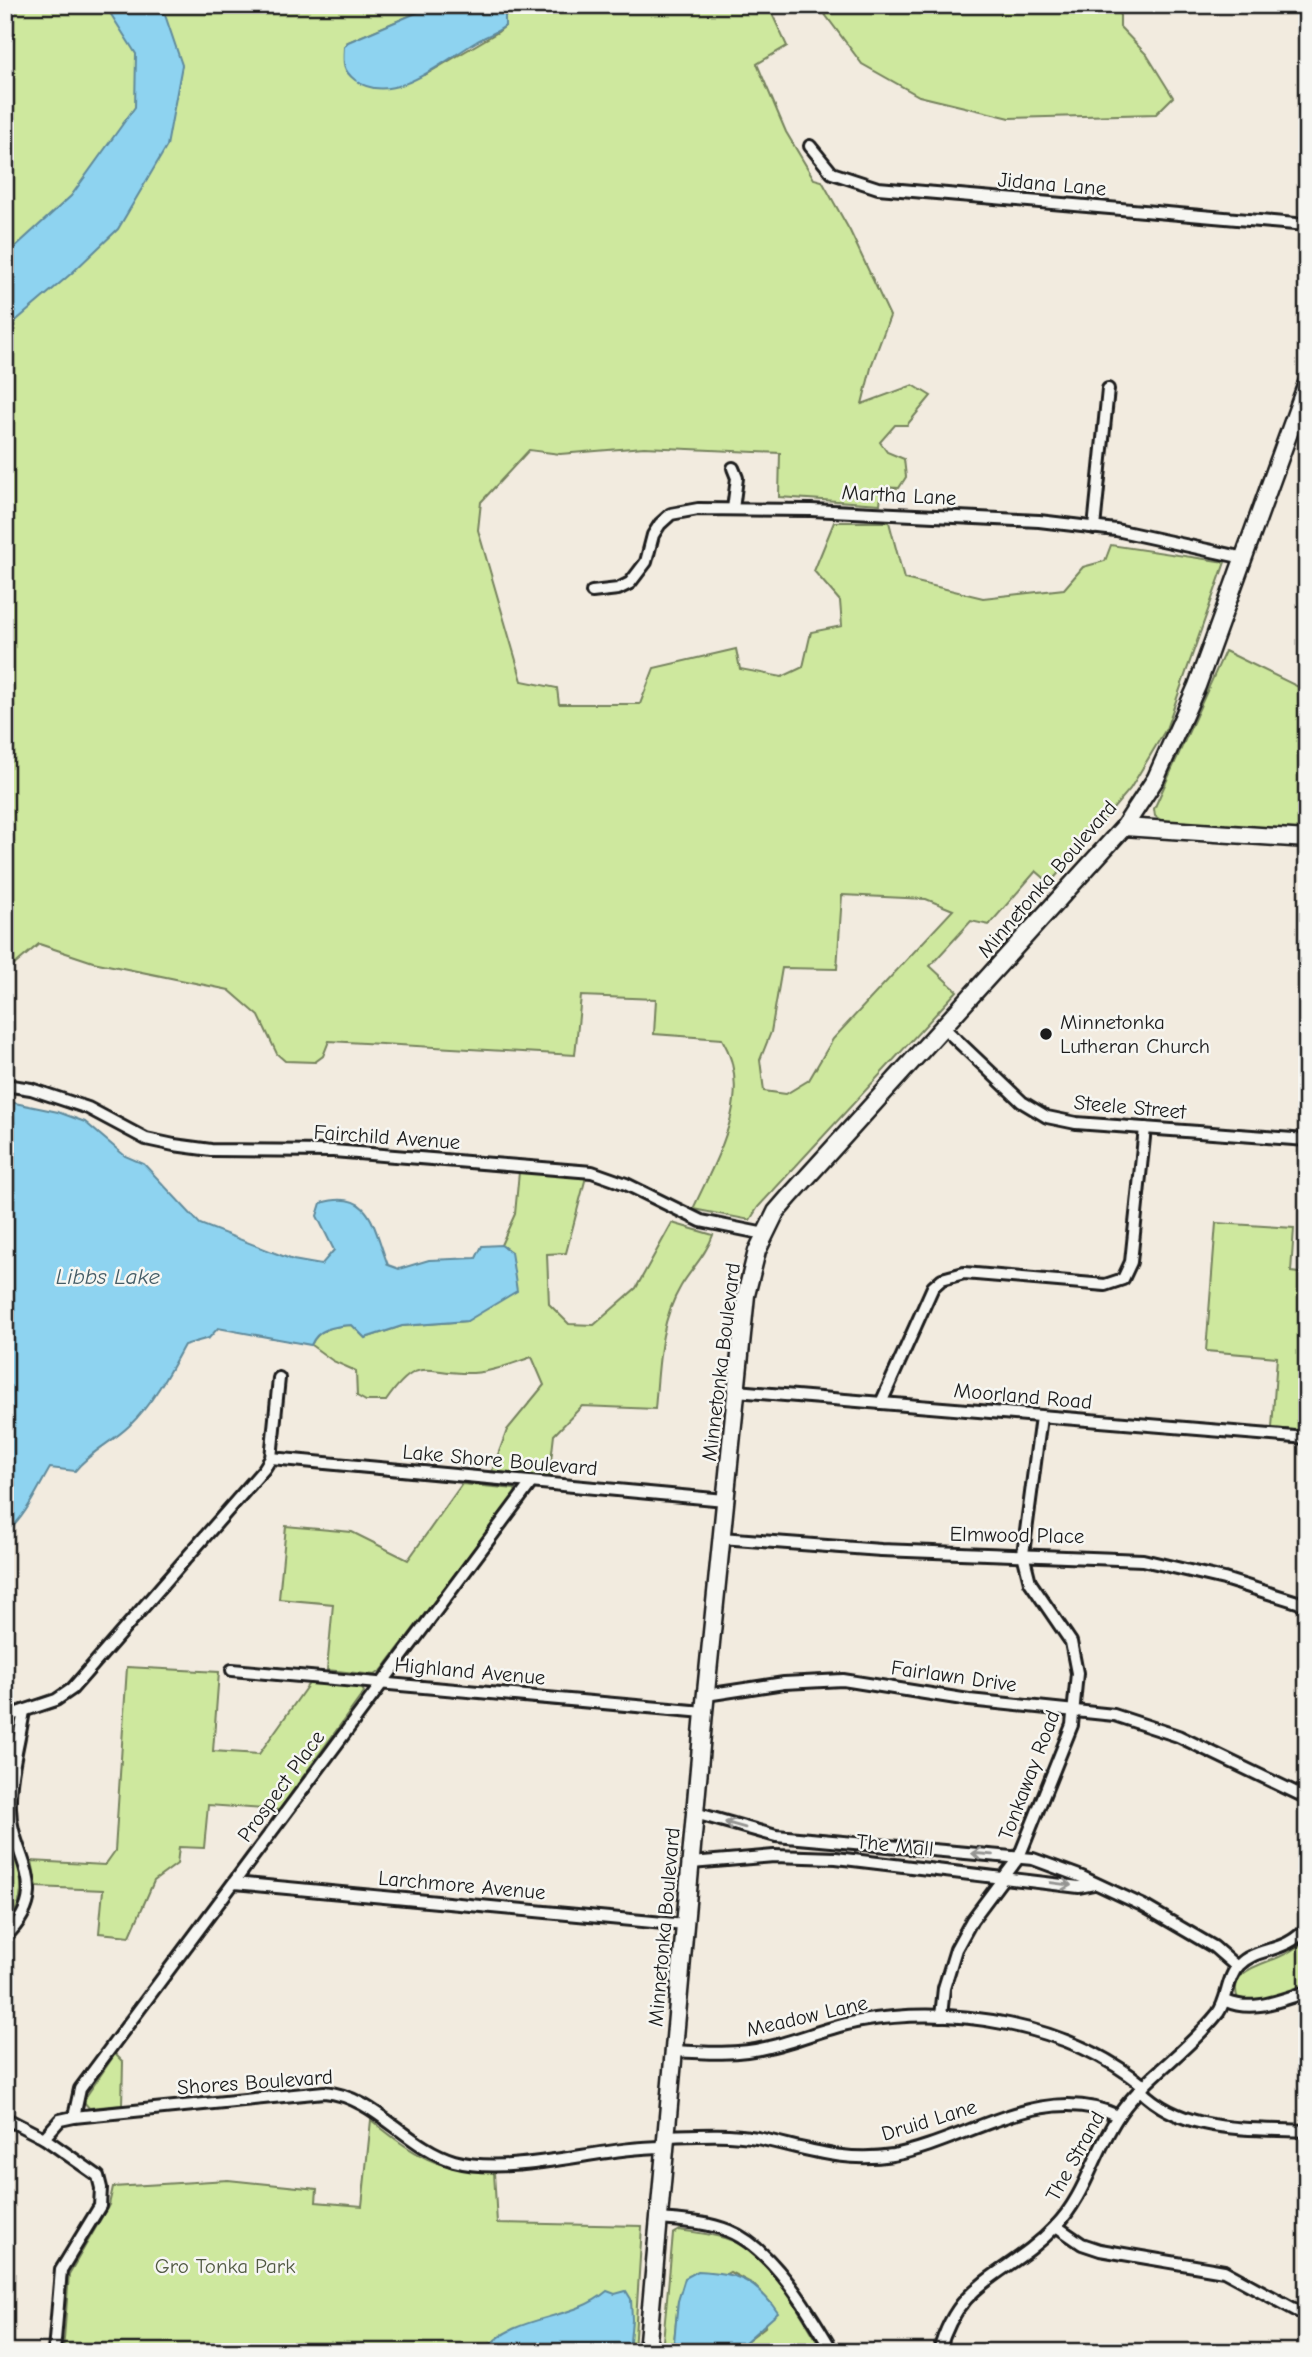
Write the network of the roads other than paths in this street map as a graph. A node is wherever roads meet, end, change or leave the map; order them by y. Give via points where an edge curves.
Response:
1 (810, 146) dead end
2 (1307, 225) edge
3 (1307, 383) edge
4 (1108, 389) dead end
5 (733, 468) dead end
6 (733, 509) junction
7 (1094, 528) junction
8 (1244, 558) junction
9 (592, 592) dead end
10 (1124, 827) junction
11 (1307, 839) edge
12 (943, 1027) junction
13 (5, 1085) edge
14 (1145, 1128) junction
15 (1307, 1140) edge
16 (765, 1234) junction
17 (279, 1378) dead end
18 (736, 1391) junction
19 (881, 1403) junction
20 (1041, 1417) junction
21 (1307, 1438) edge
22 (271, 1458) junction
23 (531, 1483) junction
24 (725, 1500) junction
25 (721, 1538) junction
26 (1023, 1554) junction
27 (1307, 1605) edge
28 (232, 1670) dead end
29 (381, 1682) junction
30 (706, 1695) junction
31 (24, 1711) junction
32 (1074, 1711) junction
33 (704, 1712) junction
34 (5, 1717) edge
35 (1307, 1798) edge
36 (695, 1813) junction
37 (1018, 1857) junction
38 (691, 1863) junction
39 (1005, 1877) junction
40 (234, 1883) junction
41 (1094, 1884) junction
42 (685, 1925) junction
43 (1307, 1927) edge
44 (5, 1937) edge
45 (1237, 1966) junction
46 (1307, 1992) edge
47 (1226, 2001) junction
48 (941, 2016) junction
49 (674, 2051) junction
50 (1142, 2088) junction
51 (74, 2116) junction
52 (1118, 2116) junction
53 (5, 2119) edge
54 (1307, 2131) edge
55 (44, 2138) junction
56 (666, 2142) junction
57 (660, 2219) junction
58 (1056, 2226) junction
59 (1307, 2316) edge
60 (54, 2352) edge
61 (648, 2352) edge
62 (833, 2352) edge
63 (939, 2352) edge

1 - 2 street, Jidana Lane via 832,173 878,188
3 - 8 main road, Minnetonka Boulevard
4 - 7 street
5 - 6 street via 737,478
6 - 7 street, Martha Lane via 1039,521
6 - 9 street, Martha Lane via 671,514 653,535 640,573 618,589
7 - 8 street, Martha Lane
8 - 10 main road, Minnetonka Boulevard via 1197,686 1156,778
10 - 11 main road
10 - 12 main road, Minnetonka Boulevard
12 - 14 street, Steele Street via 1022,1102 1047,1117
12 - 16 main road, Minnetonka Boulevard via 789,1197
13 - 16 street, Fairchild Avenue via 88,1108 146,1139 174,1145 211,1150 333,1151 592,1172 701,1222
14 - 15 street, Steele Street
14 - 19 street via 1131,1262 1123,1279 1105,1285 964,1273 942,1279 927,1296
16 - 18 main road, Minnetonka Boulevard via 751,1269
17 - 22 street
18 - 19 street, Moorland Road
18 - 24 main road, Minnetonka Boulevard
19 - 20 street, Moorland Road
20 - 21 street, Moorland Road
20 - 26 street, Tonkaway Road
22 - 23 street, Lake Shore Boulevard
22 - 31 street via 72,1689
23 - 24 street, Lake Shore Boulevard
23 - 29 street, Prospect Place
24 - 25 main road, Minnetonka Boulevard
25 - 26 street, Elmwood Place via 881,1550
25 - 30 main road, Minnetonka Boulevard
26 - 27 street, Elmwood Place via 1143,1560
26 - 32 street, Tonkaway Road via 1031,1582 1071,1642 1077,1673
28 - 29 street, Highland Avenue
29 - 33 street, Highland Avenue
29 - 40 street, Prospect Place
30 - 32 street, Fairlawn Drive via 784,1683 844,1680
30 - 33 main road, Minnetonka Boulevard
31 - 34 street
31 - 44 street via 10,1811 30,1882 21,1918
32 - 35 street, Fairlawn Drive via 1114,1715 1178,1736
32 - 37 street, Tonkaway Road via 1069,1736
33 - 36 main road, Minnetonka Boulevard
37 -> 36 street, The Mall via 776,1836
36 - 38 main road, Minnetonka Boulevard
37 - 39 street, Tonkaway Road
37 - 41 street, The Mall
38 - 39 street, The Mall via 774,1856 836,1858
38 - 42 main road, Minnetonka Boulevard
39 -> 41 street, The Mall via 1079,1887
39 - 48 street, Tonkaway Road via 956,1949
40 - 42 street, Larchmore Avenue
40 - 51 street, Prospect Place via 80,2089
41 - 45 street, The Mall via 1171,1920
42 - 49 main road, Minnetonka Boulevard
43 - 45 street via 1285,1946
45 - 47 street, The Strand
46 - 47 street via 1255,2007
47 - 50 street, The Strand
48 - 49 street, Meadow Lane via 861,2021 749,2051
48 - 50 street, Meadow Lane via 1003,2024 1056,2039 1106,2062
49 - 56 main road, Minnetonka Boulevard
50 - 52 street, The Strand
50 - 54 street via 1169,2113 1197,2123
51 - 55 street, Shores Boulevard via 60,2120
51 - 56 street, Shores Boulevard via 324,2092 355,2099 434,2153 472,2165
52 - 56 street, Druid Lane via 1083,2105 1018,2112 906,2151 866,2157 831,2157 720,2134
52 - 58 street, The Strand
53 - 55 street
55 - 60 street via 98,2176 101,2188 100,2206 61,2270
56 - 57 main road, Minnetonka Boulevard
57 - 61 main road, Minnetonka Boulevard
57 - 62 street via 717,2227 745,2240 800,2299
58 - 59 street via 1100,2250 1224,2271
58 - 63 street, The Strand via 965,2297 951,2317

